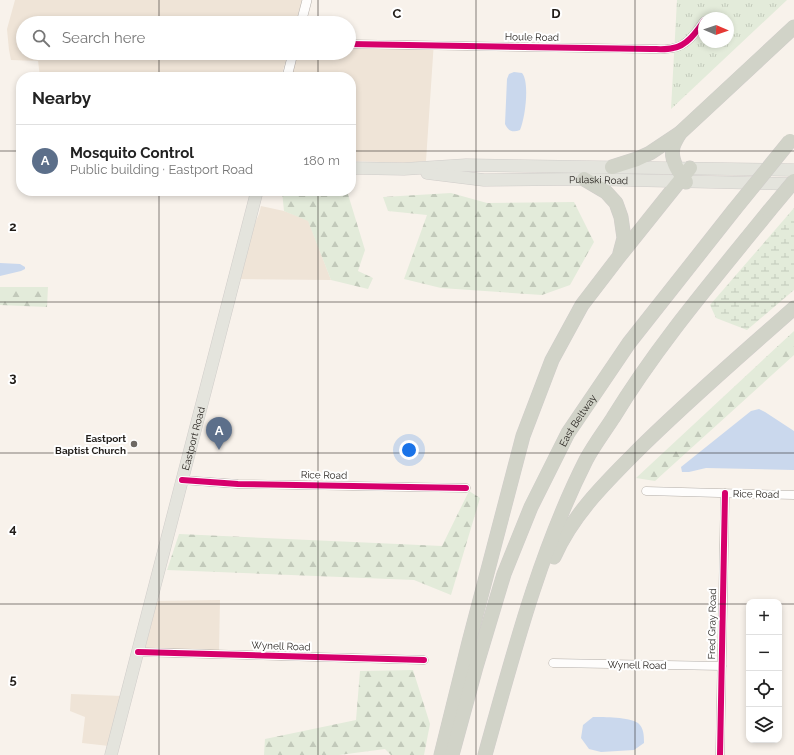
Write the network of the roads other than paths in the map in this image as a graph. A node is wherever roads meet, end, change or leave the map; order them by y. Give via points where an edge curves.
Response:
1 (307, 0) edge
2 (303, 16) edge
3 (794, 27) edge
4 (698, 28) edge
5 (356, 44) edge
6 (291, 60) edge
7 (288, 72) edge
8 (680, 133) junction
9 (792, 138) edge
10 (612, 167) junction
11 (356, 168) edge
12 (404, 169) junction
13 (794, 170) edge
14 (683, 175) junction
15 (584, 179) junction
16 (794, 181) edge
17 (794, 184) edge
18 (255, 196) edge
19 (618, 258) junction
20 (794, 308) edge
21 (182, 480) junction
22 (466, 488) dead end
23 (646, 491) dead end
24 (725, 493) junction
25 (794, 495) edge
26 (518, 638) junction
27 (138, 652) junction
28 (424, 660) dead end
29 (553, 663) dead end
30 (722, 666) junction
31 (111, 755) edge
32 (441, 755) edge
33 (452, 755) edge
34 (485, 755) edge
35 (720, 755) edge

1 - 2 street
3 - 8 highway
4 - 5 street, Houle Road via 680,46 673,48
6 - 7 street
8 - 10 highway via 650,153
8 - 14 highway via 672,155
9 - 33 highway, East Beltway, bridge via 628,343 568,433 531,507 504,574
10 - 12 main road, Pulaski Road via 466,165
10 - 14 main road, Pulaski Road
11 - 12 main road, Pulaski Road
12 - 15 main road, Pulaski Road via 484,180
13 - 14 main road, Pulaski Road
14 - 15 main road, Pulaski Road
14 - 17 main road, Pulaski Road
14 - 19 highway
15 - 19 highway via 606,192 616,203 624,238
16 - 26 highway, bridge via 651,360 587,459 555,528
18 - 21 main road, Eastport Road
19 - 32 highway via 582,305 552,360 523,436
20 - 26 highway via 657,431 581,511 560,542
21 - 22 street, Rice Road via 238,484
21 - 27 main road, Eastport Road
23 - 24 street, Rice Road
24 - 25 street, Rice Road
24 - 30 street, Fred Gray Road
26 - 34 highway
27 - 28 street, Wynell Road
27 - 31 main road, Eastport Road
29 - 30 street, Wynell Road
30 - 35 street, Fred Gray Road

